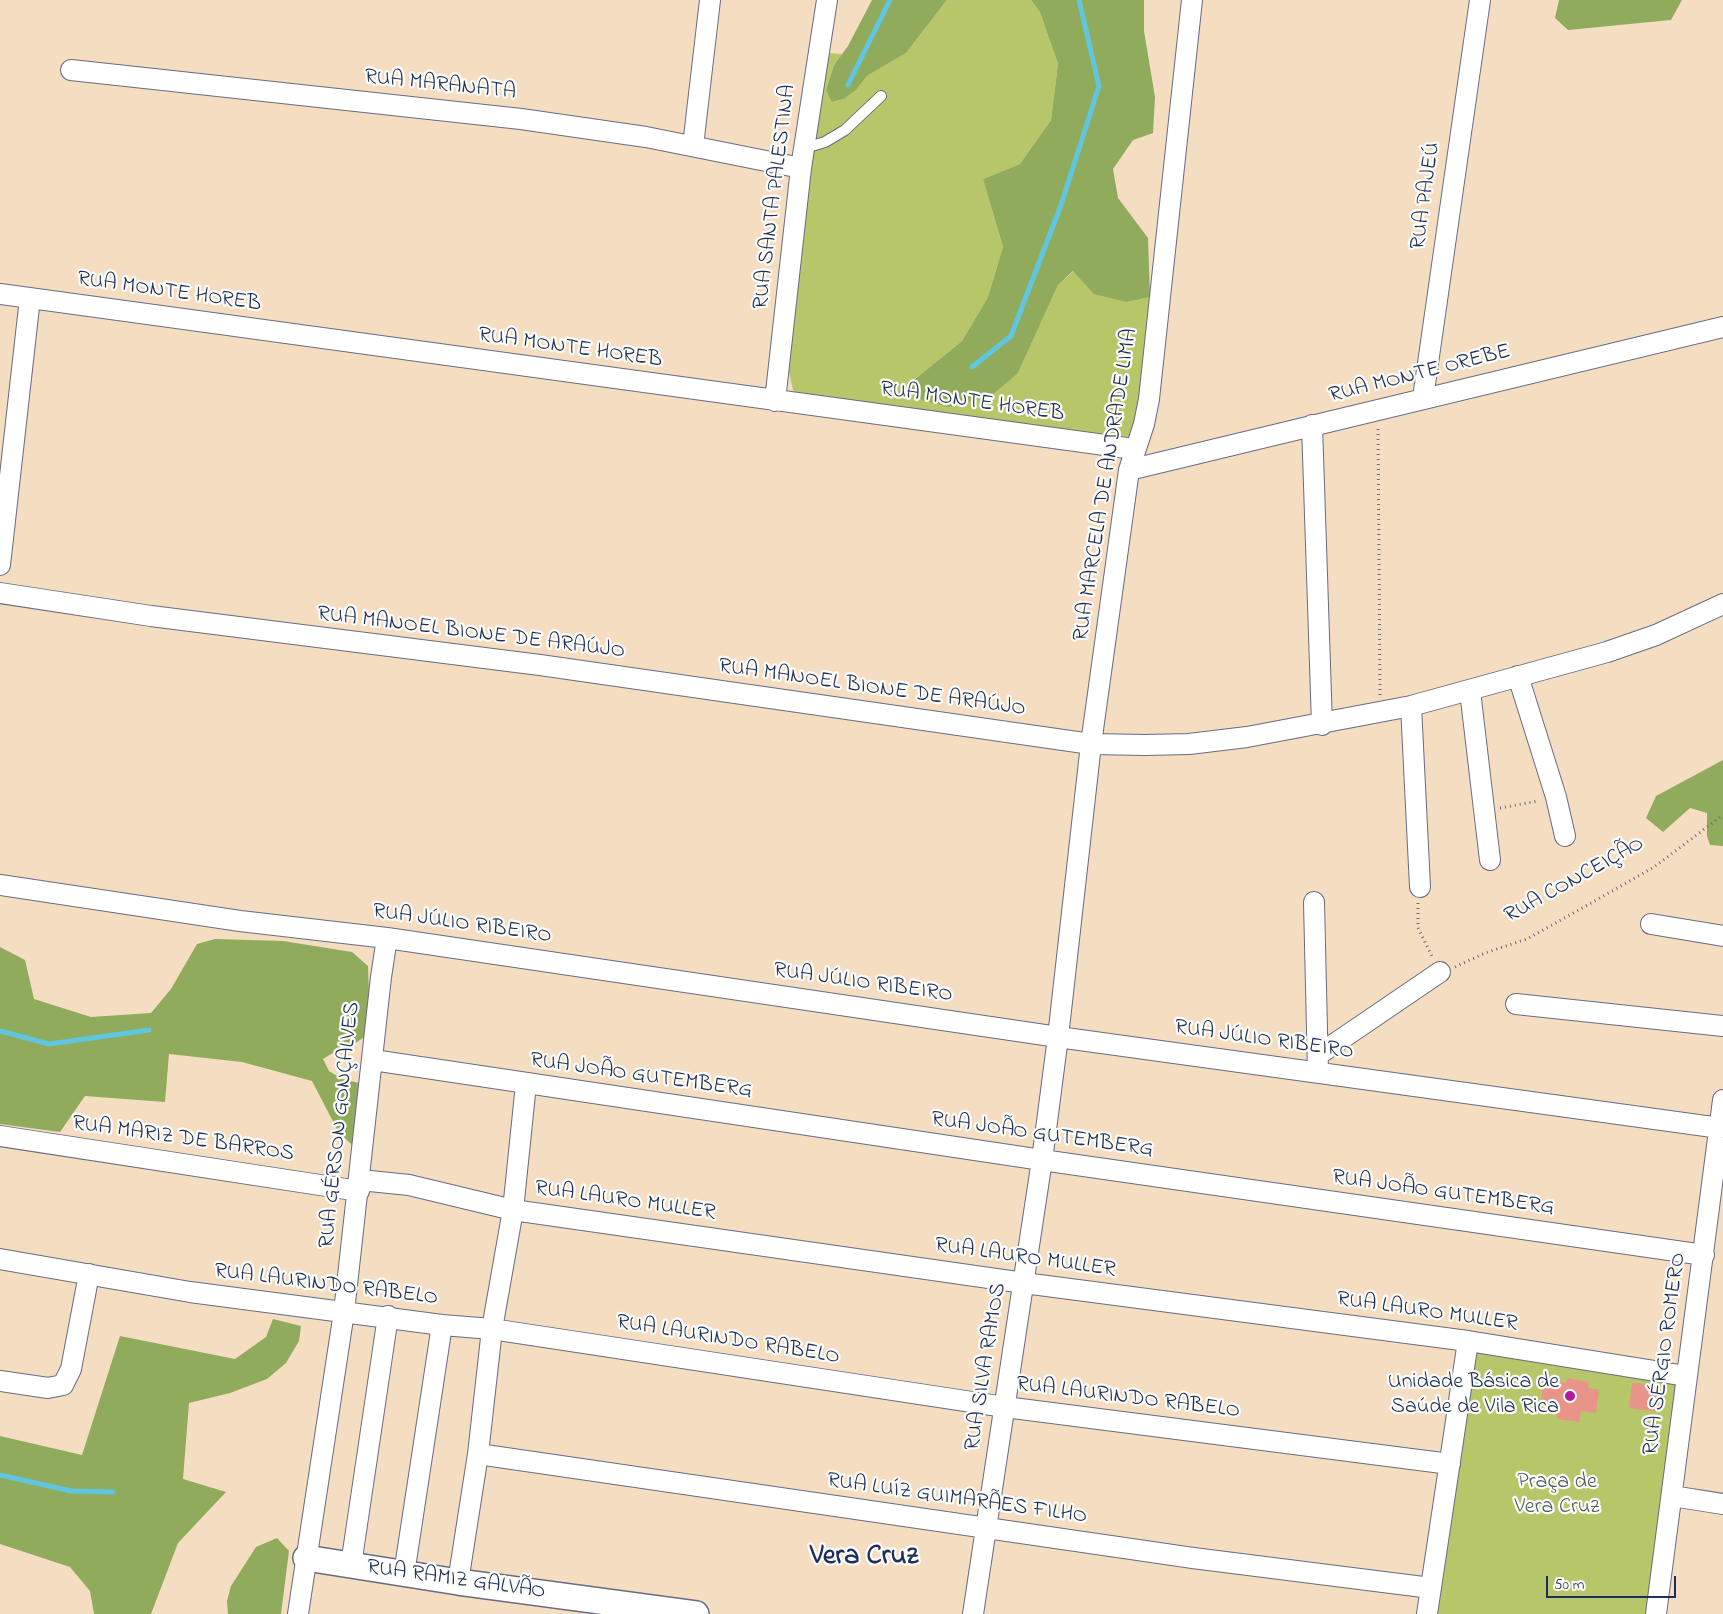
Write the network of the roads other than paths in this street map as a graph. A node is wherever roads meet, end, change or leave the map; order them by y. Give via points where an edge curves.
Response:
1 (710, 0) edge
2 (828, 0) edge
3 (1192, 0) edge
4 (1480, 0) edge
5 (71, 70) dead end
6 (881, 96) dead end
7 (693, 146) junction
8 (804, 148) junction
9 (801, 168) junction
10 (0, 294) edge
11 (30, 298) junction
12 (1723, 327) edge
13 (1423, 398) junction
14 (775, 401) junction
15 (1312, 425) junction
16 (1134, 449) junction
17 (1129, 470) junction
18 (0, 565) edge
19 (0, 593) edge
20 (1723, 604) edge
21 (1518, 676) junction
22 (1470, 691) junction
23 (1412, 706) junction
24 (1322, 725) junction
25 (1091, 744) junction
26 (1564, 836) dead end
27 (1490, 860) dead end
28 (0, 885) edge
29 (1420, 887) road end
30 (1314, 902) dead end
31 (1651, 924) dead end
32 (1723, 936) edge
33 (388, 938) junction
34 (1440, 972) road end
35 (1516, 1004) dead end
36 (1723, 1026) edge
37 (1058, 1037) junction
38 (373, 1060) junction
39 (1318, 1064) junction
40 (526, 1084) junction
41 (1723, 1100) edge
42 (1720, 1128) junction
43 (0, 1136) edge
44 (1042, 1160) junction
45 (359, 1185) junction
46 (513, 1210) junction
47 (1704, 1255) junction
48 (0, 1259) edge
49 (89, 1274) junction
50 (1024, 1283) junction
51 (344, 1312) junction
52 (388, 1316) junction
53 (442, 1325) junction
54 (492, 1329) junction
55 (1468, 1342) junction
56 (1686, 1376) junction
57 (0, 1380) edge
58 (1005, 1407) junction
59 (478, 1454) junction
60 (1450, 1464) junction
61 (1672, 1496) junction
62 (1723, 1504) edge
63 (987, 1528) junction
64 (306, 1558) junction
65 (352, 1565) junction
66 (404, 1574) junction
67 (458, 1582) junction
68 (1431, 1588) junction
69 (298, 1614) edge
70 (696, 1614) edge
71 (973, 1614) edge
72 (1427, 1614) edge
73 (1656, 1614) edge

1 - 7 street
2 - 8 street, RUA SANTA PALESTINA
3 - 16 street, RUA MARCELA DE ANDRADE LIMA via 1149,399
4 - 13 street, RUA PAJEÚ
5 - 7 street, RUA MARANATA via 521,119
6 - 8 lane via 845,130 825,142
7 - 9 street, RUA MARANATA
8 - 9 street, RUA SANTA PALESTINA
9 - 14 street, RUA SANTA PALESTINA
10 - 11 street, RUA MONTE HOREB
11 - 14 street, RUA MONTE HOREB
11 - 18 street
12 - 13 street, RUA MONTE OREBE
13 - 15 street, RUA MONTE OREBE
14 - 16 street, RUA MONTE HOREB
15 - 17 street, RUA MONTE OREBE
15 - 24 street
16 - 17 street, RUA MARCELA DE ANDRADE LIMA
17 - 25 street, RUA MARCELA DE ANDRADE LIMA
19 - 25 street, RUA MANOEL BIONE DE ARAÚJO via 216,625 540,665
20 - 21 street, RUA MANOEL BIONE DE ARAÚJO via 1656,636
21 - 22 street, RUA MANOEL BIONE DE ARAÚJO
21 - 26 street via 1556,797
22 - 23 street, RUA MANOEL BIONE DE ARAÚJO
22 - 27 street
23 - 24 street, RUA MANOEL BIONE DE ARAÚJO
23 - 29 street
24 - 25 street, RUA MANOEL BIONE DE ARAÚJO via 1189,744
25 - 37 street, RUA MARCELA DE ANDRADE LIMA
28 - 33 street, RUA JÚLIO RIBEIRO via 240,922
30 - 39 street
31 - 32 street
33 - 37 street, RUA JÚLIO RIBEIRO
33 - 38 street, RUA GÉRSON GONÇALVES
34 - 39 street
35 - 36 street
37 - 39 street, RUA JÚLIO RIBEIRO
37 - 44 street, RUA SILVA RAMOS
38 - 40 street, RUA JOÃO GUTEMBERG
38 - 45 street, RUA GÉRSON GONÇALVES
39 - 42 street, RUA JÚLIO RIBEIRO
40 - 44 street, RUA JOÃO GUTEMBERG
40 - 46 street
41 - 42 street, RUA SÉRGIO ROMERO
42 - 47 street, RUA SÉRGIO ROMERO
43 - 45 street, RUA MARIZ DE BARROS
44 - 47 street, RUA JOÃO GUTEMBERG
44 - 50 street, RUA SILVA RAMOS
45 - 46 street, RUA LAURO MULLER via 409,1185
45 - 51 street, RUA GÉRSON GONÇALVES
46 - 50 street, RUA LAURO MULLER
46 - 54 street
47 - 56 street, RUA SÉRGIO ROMERO
48 - 49 street, RUA LAURINDO RABELO
49 - 51 street, RUA LAURINDO RABELO via 190,1292
49 - 57 street via 71,1369 63,1385 48,1388
50 - 55 street, RUA LAURO MULLER
50 - 58 street, RUA SILVA RAMOS
51 - 52 street, RUA LAURINDO RABELO
51 - 64 street, RUA GÉRSON GONÇALVES
52 - 53 street, RUA LAURINDO RABELO
52 - 65 street
53 - 54 street, RUA LAURINDO RABELO
53 - 66 street
54 - 58 street, RUA LAURINDO RABELO
54 - 59 street
55 - 56 street, RUA LAURO MULLER
55 - 60 street
56 - 61 street, RUA SÉRGIO ROMERO
58 - 60 street, RUA LAURINDO RABELO
58 - 63 street, RUA SILVA RAMOS
59 - 63 street, RUA LUÍZ GUIMARÃES FILHO
59 - 67 street
60 - 68 street
61 - 62 street
61 - 73 street, RUA SÉRGIO ROMERO
63 - 68 street, RUA LUÍZ GUIMARÃES FILHO
63 - 71 street, RUA SILVA RAMOS
64 - 65 street, RUA RAMIZ GALVÃO
64 - 69 street, RUA GÉRSON GONÇALVES
65 - 66 street, RUA RAMIZ GALVÃO
66 - 67 street, RUA RAMIZ GALVÃO
67 - 70 street, RUA RAMIZ GALVÃO
68 - 72 street

